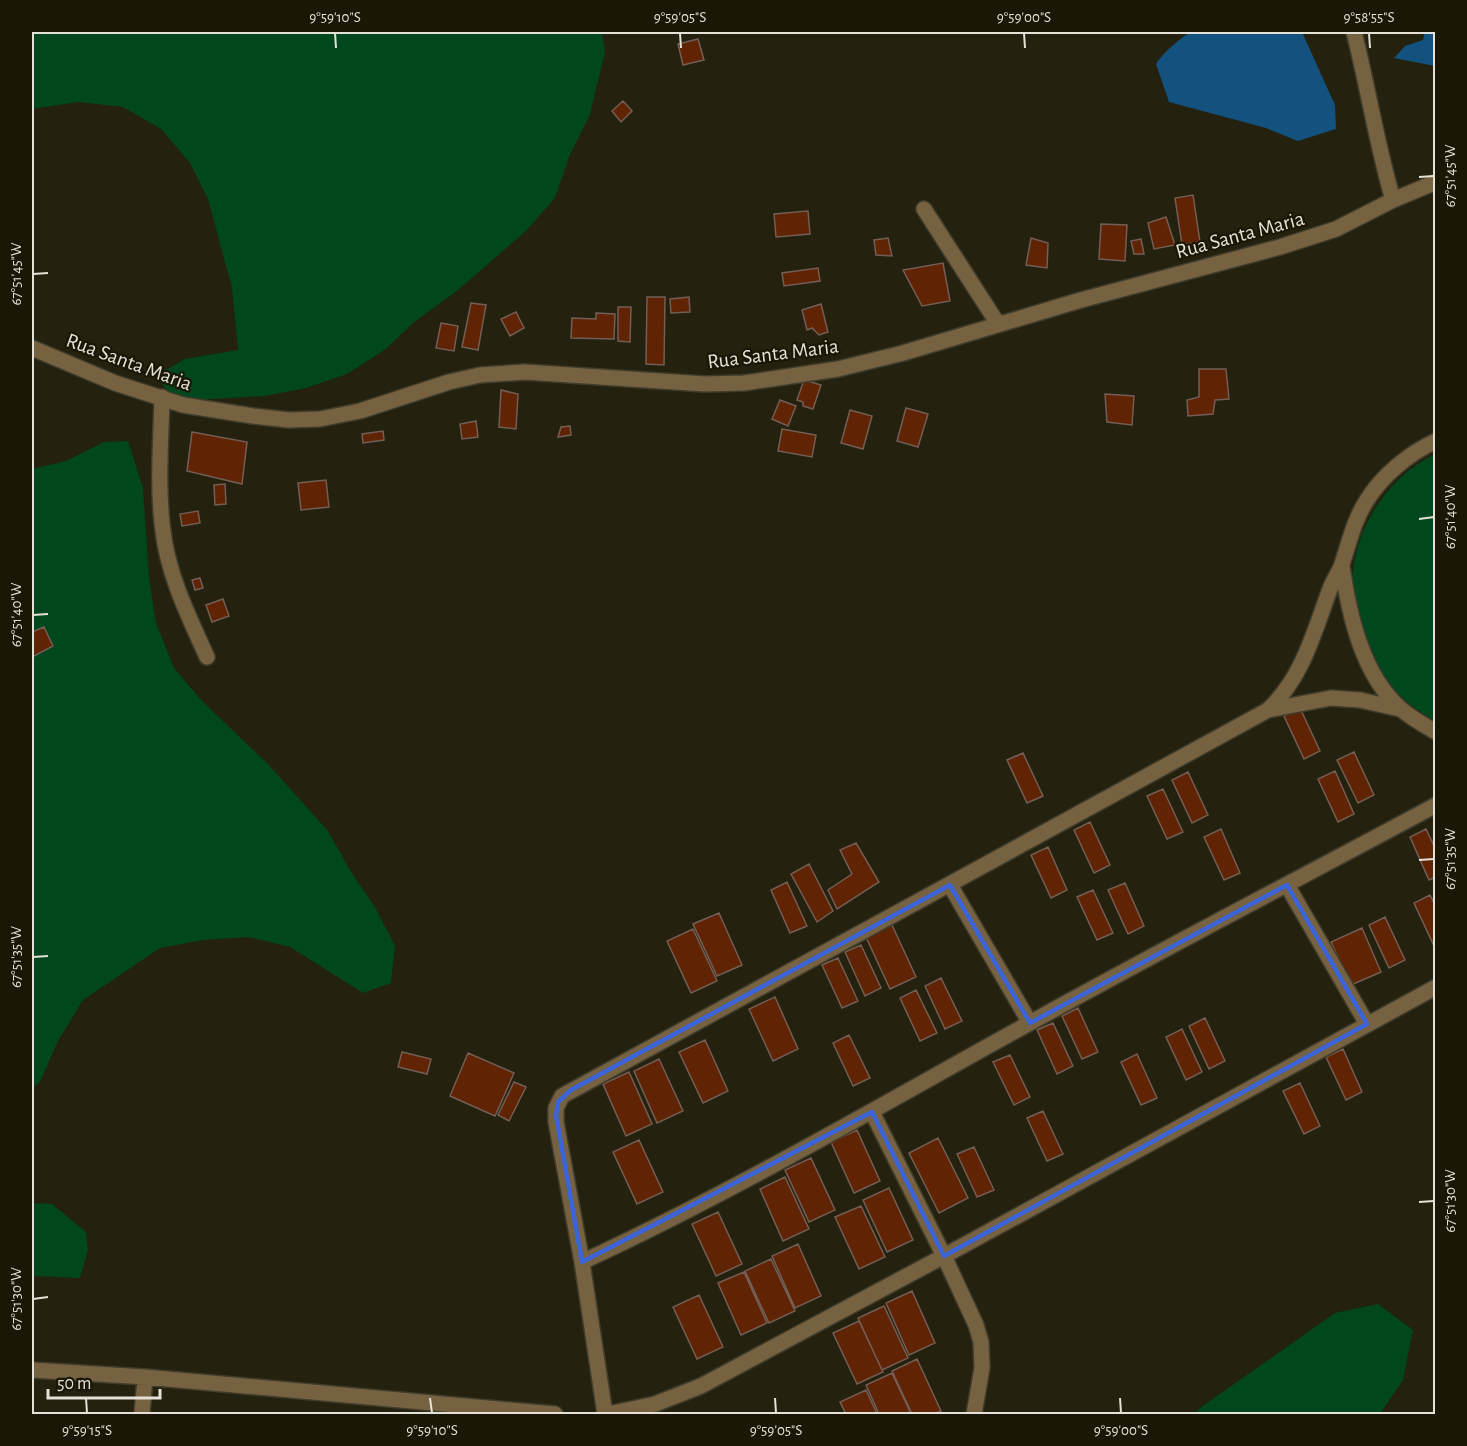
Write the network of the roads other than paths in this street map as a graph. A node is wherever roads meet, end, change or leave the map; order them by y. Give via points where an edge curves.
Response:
1 (1354, 32) edge
2 (1436, 182) edge
3 (1393, 200) junction
4 (924, 209) dead end
5 (998, 324) junction
6 (32, 348) edge
7 (162, 398) junction
8 (1436, 441) edge
9 (1341, 566) junction
10 (207, 657) dead end
11 (1400, 709) junction
12 (1268, 710) junction
13 (1436, 732) edge
14 (1436, 805) edge
15 (950, 885) junction
16 (1287, 885) junction
17 (1436, 987) edge
18 (1030, 1023) junction
19 (1367, 1024) junction
20 (872, 1112) junction
21 (944, 1256) junction
22 (582, 1262) junction
23 (32, 1370) edge
24 (146, 1377) junction
25 (142, 1414) edge
26 (555, 1414) edge
27 (606, 1414) edge
28 (974, 1414) edge

1 - 3 street
2 - 3 street, Rua Santa Maria
3 - 5 street, Rua Santa Maria via 1315,236
4 - 5 street
5 - 7 street, Rua Santa Maria via 838,369 744,383 525,372 480,375 360,411 289,420 221,412
6 - 7 street, Rua Santa Maria
7 - 10 street via 163,533 179,593
8 - 9 street via 1400,465 1367,500
9 - 11 street via 1354,632 1369,665
9 - 12 street via 1297,673
11 - 12 street via 1331,698
11 - 13 street
12 - 15 street
14 - 16 street
15 - 18 street
15 - 22 street via 562,1096 556,1108 556,1122
16 - 18 street
16 - 19 street
17 - 19 street
18 - 20 street
19 - 21 street
20 - 21 street
20 - 22 street
21 - 27 street via 701,1386 655,1404
21 - 28 street via 981,1342 981,1382
22 - 27 street
23 - 24 street
24 - 25 street
24 - 26 street

